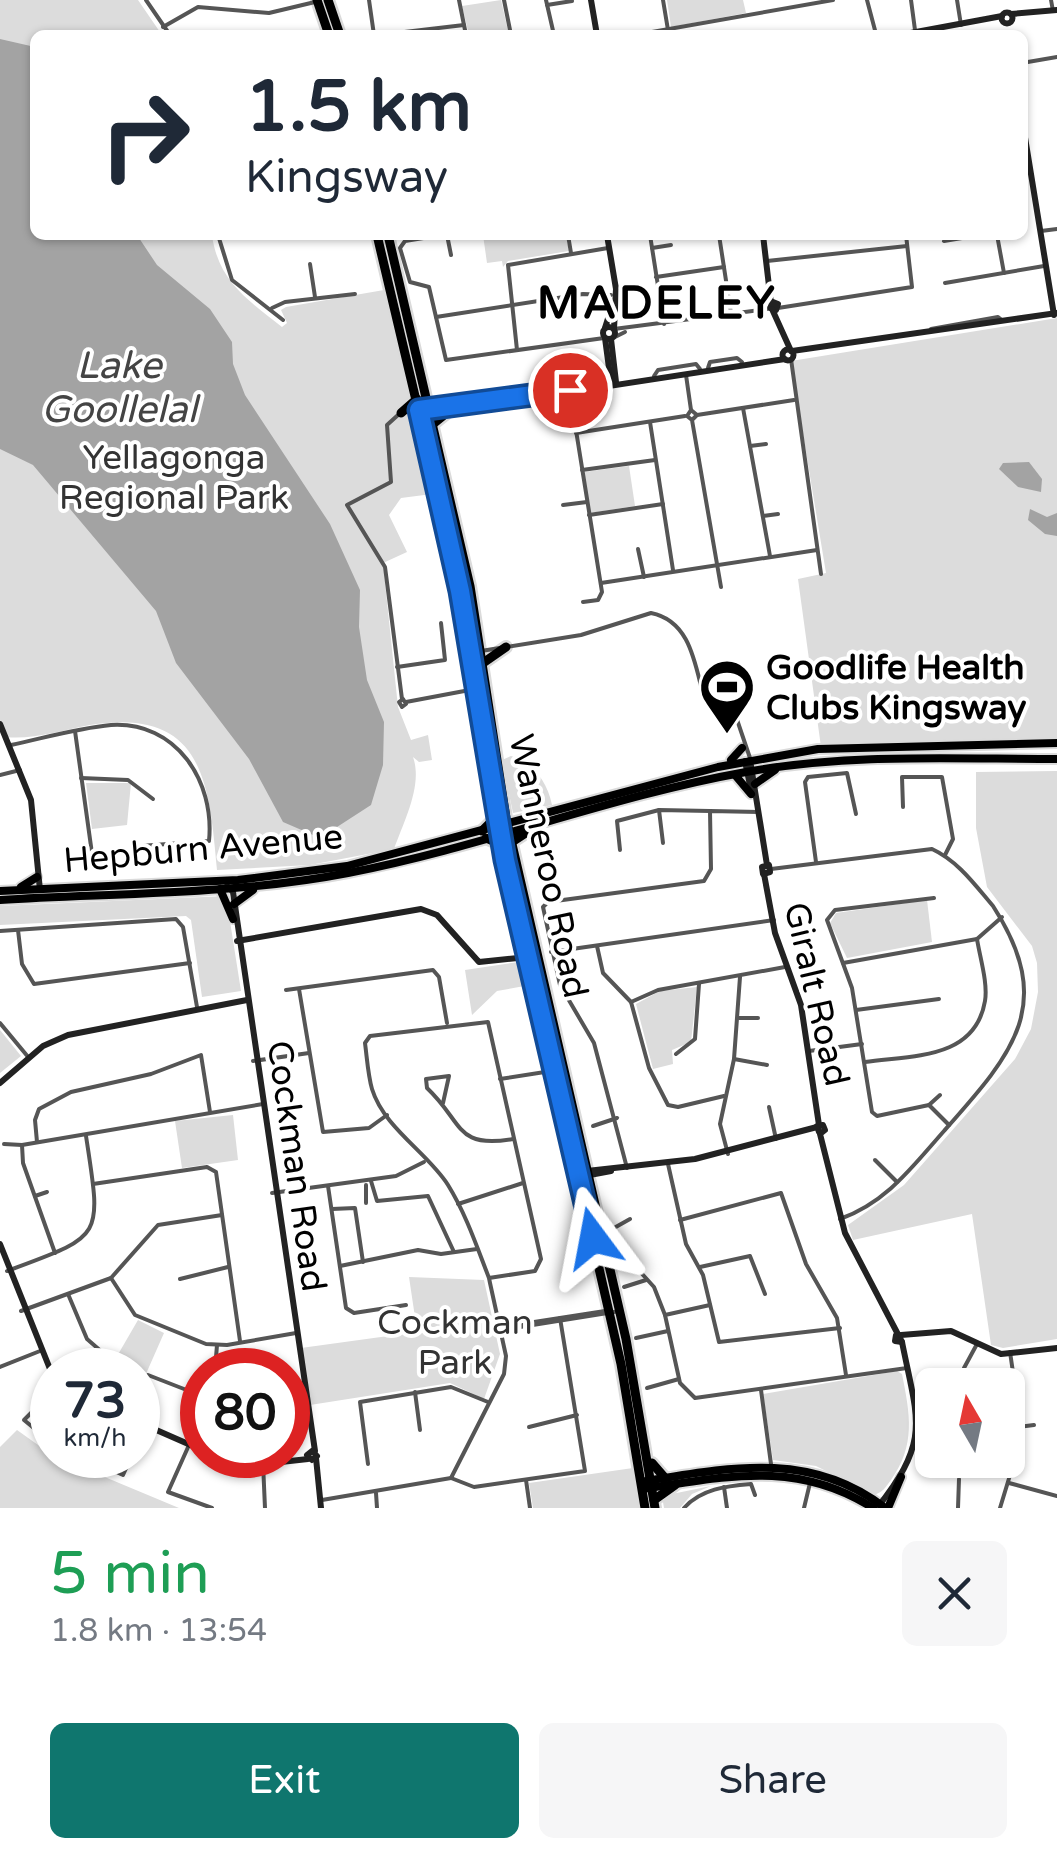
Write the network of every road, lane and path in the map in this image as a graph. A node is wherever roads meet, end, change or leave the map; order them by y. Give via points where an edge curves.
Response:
1 (146, 0) edge
2 (232, 0) edge
3 (318, 0) edge
4 (328, 0) edge
5 (370, 0) edge
6 (459, 0) edge
7 (504, 0) edge
8 (591, 0) edge
9 (664, 0) edge
10 (833, 0) edge
11 (867, 0) edge
12 (911, 0) edge
13 (958, 0) edge
14 (1051, 0) edge
15 (572, 1) edge
16 (547, 2) edge
17 (230, 8) junction
18 (1055, 10) edge
19 (1007, 18) junction
20 (464, 25) junction
21 (962, 25) junction
22 (163, 28) joint
23 (693, 28) joint
24 (327, 30) edge
25 (338, 30) edge
26 (376, 30) edge
27 (435, 30) edge
28 (465, 30) edge
29 (510, 30) edge
30 (553, 30) edge
31 (596, 30) edge
32 (668, 30) joint
33 (872, 30) edge
34 (916, 30) edge
35 (929, 30) edge
36 (1009, 30) edge
37 (1057, 57) edge
38 (1028, 62) edge
39 (1028, 151) edge
40 (1057, 229) edge
41 (1042, 231) junction
42 (220, 240) edge
43 (377, 240) edge
44 (389, 240) edge
45 (408, 240) edge
46 (446, 240) edge
47 (569, 240) edge
48 (607, 240) edge
49 (651, 240) edge
50 (720, 240) edge
51 (764, 240) edge
52 (907, 240) edge
53 (999, 240) edge
54 (671, 245) dead end
55 (908, 246) junction
56 (608, 248) junction
57 (652, 248) junction
58 (571, 253) junction
59 (451, 255) dead end
60 (767, 261) junction
61 (310, 264) dead end
62 (1048, 266) junction
63 (724, 267) junction
64 (612, 273) junction
65 (1004, 273) junction
66 (656, 278) junction
67 (945, 284) dead end
68 (355, 294) dead end
69 (611, 294) junction
70 (315, 297) junction
71 (511, 305) junction
72 (774, 306) junction
73 (270, 309) junction
74 (731, 313) junction
75 (1056, 314) edge
76 (436, 317) junction
77 (283, 320) dead end
78 (664, 324) junction
79 (609, 334) junction
80 (517, 350) junction
81 (788, 356) junction
82 (704, 369) junction
83 (685, 372) junction
84 (654, 376) junction
85 (614, 383) junction
86 (595, 386) junction
87 (570, 390) junction
88 (528, 397) junction
89 (416, 399) junction
90 (794, 400) junction
91 (457, 407) junction
92 (743, 408) junction
93 (425, 412) junction
94 (398, 414) junction
95 (692, 415) junction
96 (650, 422) junction
97 (433, 424) junction
98 (576, 433) junction
99 (766, 444) dead end
100 (750, 446) junction
101 (655, 460) junction
102 (442, 464) junction
103 (582, 470) junction
104 (433, 472) junction
105 (587, 502) junction
106 (663, 504) junction
107 (563, 505) dead end
108 (778, 514) dead end
109 (589, 515) junction
110 (763, 516) junction
111 (638, 549) dead end
112 (817, 550) junction
113 (770, 557) junction
114 (717, 564) junction
115 (674, 571) junction
116 (821, 574) dead end
117 (644, 577) junction
118 (601, 583) junction
119 (721, 586) dead end
120 (460, 591) junction
121 (584, 602) dead end
122 (441, 623) dead end
123 (506, 647) junction
124 (481, 651) junction
125 (482, 663) junction
126 (396, 668) junction
127 (478, 688) junction
128 (465, 694) junction
129 (480, 706) junction
130 (0, 728) edge
131 (75, 731) junction
132 (1057, 743) edge
133 (8, 746) junction
134 (744, 746) junction
135 (496, 751) junction
136 (766, 758) junction
137 (1057, 759) edge
138 (749, 766) junction
139 (784, 766) junction
140 (718, 767) junction
141 (18, 771) junction
142 (490, 773) junction
143 (733, 774) junction
144 (0, 775) edge
145 (81, 778) junction
146 (753, 789) junction
147 (153, 798) dead end
148 (903, 807) dead end
149 (658, 810) junction
150 (710, 811) junction
151 (757, 812) junction
152 (856, 814) dead end
153 (541, 823) joint
154 (506, 825) junction
155 (484, 835) junction
156 (663, 843) dead end
157 (140, 846) dead end
158 (620, 850) dead end
159 (945, 856) junction
160 (505, 860) junction
161 (816, 862) junction
162 (94, 868) dead end
163 (767, 869) junction
164 (37, 877) junction
165 (238, 880) junction
166 (222, 886) junction
167 (262, 886) junction
168 (41, 890) junction
169 (3, 891) edge
170 (55, 897) junction
171 (31, 898) junction
172 (934, 898) dead end
173 (0, 900) edge
174 (234, 904) junction
175 (1002, 916) junction
176 (233, 920) joint
177 (773, 920) junction
178 (18, 930) junction
179 (0, 931) edge
180 (1020, 937) dead end
181 (237, 939) junction
182 (977, 940) junction
183 (597, 946) junction
184 (551, 952) junction
185 (532, 954) junction
186 (190, 963) junction
187 (844, 963) junction
188 (788, 966) junction
189 (740, 978) junction
190 (699, 984) junction
191 (299, 989) junction
192 (286, 990) dead end
193 (246, 998) junction
194 (938, 998) dead end
195 (631, 1002) junction
196 (197, 1006) junction
197 (856, 1010) junction
198 (739, 1018) junction
199 (758, 1018) dead end
200 (1030, 1019) dead end
201 (0, 1023) edge
202 (447, 1025) junction
203 (862, 1044) junction
204 (810, 1051) junction
205 (309, 1053) junction
206 (676, 1054) dead end
207 (28, 1056) junction
208 (734, 1059) junction
209 (255, 1060) junction
210 (864, 1062) junction
211 (767, 1065) dead end
212 (559, 1070) junction
213 (500, 1079) junction
214 (0, 1081) edge
215 (940, 1095) dead end
216 (724, 1096) junction
217 (262, 1104) junction
218 (443, 1104) junction
219 (929, 1105) junction
220 (769, 1107) dead end
221 (210, 1112) junction
222 (388, 1114) junction
223 (617, 1118) junction
224 (949, 1125) junction
225 (593, 1126) dead end
226 (820, 1128) junction
227 (86, 1136) junction
228 (776, 1137) junction
229 (513, 1140) junction
230 (37, 1142) junction
231 (4, 1144) dead end
232 (22, 1145) junction
233 (727, 1153) junction
234 (876, 1160) dead end
235 (424, 1162) junction
236 (668, 1165) junction
237 (627, 1168) junction
238 (583, 1173) junction
239 (368, 1182) junction
240 (898, 1182) junction
241 (523, 1183) junction
242 (93, 1184) junction
243 (328, 1186) junction
244 (47, 1192) dead end
245 (274, 1193) junction
246 (35, 1196) junction
247 (366, 1203) dead end
248 (458, 1204) junction
249 (332, 1209) junction
250 (222, 1215) junction
251 (842, 1218) junction
252 (630, 1219) dead end
253 (680, 1220) junction
254 (0, 1244) edge
255 (477, 1249) junction
256 (454, 1252) junction
257 (55, 1253) junction
258 (0, 1254) edge
259 (364, 1262) junction
260 (340, 1266) junction
261 (230, 1267) junction
262 (700, 1268) junction
263 (8, 1270) junction
264 (111, 1278) junction
265 (488, 1278) junction
266 (180, 1279) dead end
267 (646, 1280) junction
268 (624, 1286) dead end
269 (68, 1294) junction
270 (765, 1294) dead end
271 (406, 1305) dead end
272 (710, 1305) junction
273 (22, 1310) junction
274 (614, 1311) junction
275 (665, 1315) junction
276 (561, 1320) junction
277 (840, 1328) junction
278 (502, 1329) junction
279 (668, 1331) junction
280 (294, 1333) junction
281 (636, 1338) dead end
282 (900, 1339) junction
283 (240, 1341) junction
284 (976, 1344) junction
285 (217, 1345) junction
286 (1056, 1346) edge
287 (36, 1348) edge
288 (97, 1348) edge
289 (217, 1348) edge
290 (1010, 1353) junction
291 (30, 1355) edge
292 (1057, 1356) edge
293 (0, 1367) edge
294 (905, 1368) junction
295 (964, 1368) edge
296 (1012, 1368) edge
297 (846, 1376) junction
298 (679, 1379) junction
299 (647, 1388) dead end
300 (761, 1389) junction
301 (415, 1392) junction
302 (490, 1403) junction
303 (577, 1415) junction
304 (1034, 1426) dead end
305 (529, 1427) dead end
306 (1025, 1427) edge
307 (420, 1430) dead end
308 (915, 1440) junction
309 (311, 1456) joint
310 (648, 1456) junction
311 (368, 1464) dead end
312 (771, 1464) junction
313 (180, 1466) edge
314 (813, 1476) junction
315 (901, 1477) joint
316 (263, 1478) edge
317 (451, 1478) junction
318 (1011, 1478) edge
319 (526, 1480) junction
320 (959, 1480) dead end
321 (670, 1481) junction
322 (1010, 1483) junction
323 (647, 1485) junction
324 (724, 1486) junction
325 (376, 1494) junction
326 (755, 1496) dead end
327 (1057, 1496) edge
328 (319, 1504) edge
329 (655, 1504) edge
330 (880, 1506) edge
331 (212, 1508) edge
332 (264, 1508) edge
333 (377, 1508) edge
334 (530, 1508) edge
335 (645, 1508) edge
336 (684, 1508) edge
337 (727, 1508) edge
338 (804, 1508) edge
339 (958, 1508) edge
340 (1000, 1508) edge

1 - 22 street
2 - 17 street
3 - 17 street via 270,13
3 - 24 highway
4 - 25 highway
5 - 26 street
6 - 20 street
7 - 29 street
8 - 31 street
9 - 32 street
10 - 23 street
11 - 33 street
12 - 34 street
13 - 21 street
14 - 18 street
15 - 16 street
16 - 30 street
17 - 22 street via 198,8
18 - 19 street
19 - 21 street
19 - 36 street
20 - 27 street
20 - 28 street
21 - 35 street
23 - 32 street
37 - 38 street
39 - 41 street
40 - 41 street
41 - 62 street
42 - 73 street via 232,280
43 - 89 highway, Wanneroo Road
44 - 93 highway, Wanneroo Road
45 - 76 street via 400,248 407,277 427,284
46 - 59 street
47 - 58 street
48 - 56 street
49 - 57 street
50 - 63 street
51 - 60 street
52 - 55 street
53 - 65 street
54 - 57 street
55 - 60 street
55 - 72 street via 912,287
56 - 58 street
56 - 64 street
57 - 66 street
58 - 71 street via 508,265
60 - 72 street
61 - 70 street
62 - 65 street
62 - 75 street
63 - 66 street
63 - 74 street
64 - 69 street
64 - 79 street
65 - 67 street
66 - 78 street
68 - 70 street
69 - 71 street
69 - 79 street
70 - 73 street
71 - 76 street
71 - 80 street
72 - 74 street
72 - 81 street
73 - 77 street
74 - 78 street
75 - 81 street
76 - 80 street via 446,360
78 - 79 street
79 - 80 street
79 - 85 street
81 - 82 street
81 - 90 street
82 - 83 street
82 - 84 street via 696,364
83 - 84 street
83 - 95 street
84 - 85 street
85 - 86 street
86 - 87 street
86 - 88 street via 589,381 532,390
87 - 88 street
87 - 98 street
88 - 91 street
89 - 93 highway, Wanneroo Road
89 - 94 highway
90 - 92 street
90 - 112 street
91 - 93 street
91 - 97 highway
92 - 95 street
92 - 100 street
93 - 94 street
93 - 97 highway, Wanneroo Road
93 - 104 highway, Wanneroo Road
94 - 126 street via 387,424 391,482 347,504 385,567
95 - 96 street
95 - 114 street
96 - 98 street
96 - 101 street
97 - 102 highway, Wanneroo Road
98 - 103 street
99 - 100 street
100 - 110 street
101 - 103 street
101 - 106 street
102 - 104 highway
102 - 124 highway, Wanneroo Road
103 - 105 street
104 - 120 highway, Wanneroo Road
105 - 107 street
105 - 109 street
106 - 109 street
106 - 115 street
108 - 110 street
109 - 118 street
110 - 113 street
111 - 117 street
112 - 113 street
112 - 116 street
113 - 114 street
114 - 115 street
114 - 119 street
115 - 117 street
117 - 118 street
118 - 121 street via 601,596
120 - 124 highway
120 - 127 highway, Wanneroo Road
122 - 126 street via 445,660
123 - 124 street, Giralt Road
123 - 125 highway
123 - 134 street, Giralt Road via 660,615 686,637 704,698 729,696
124 - 125 highway, Wanneroo Road
124 - 129 highway
125 - 135 highway, Wanneroo Road
126 - 128 street via 404,701
127 - 128 street
127 - 129 highway, Wanneroo Road
128 - 129 street
129 - 142 highway, Wanneroo Road
130 - 133 street
131 - 133 street
131 - 145 street
131 - 157 street via 138,728 178,748 202,785 209,840
132 - 136 main road, Hepburn Avenue via 842,747
133 - 141 street
134 - 136 main road
134 - 138 street, Giralt Road
134 - 140 main road
135 - 142 highway
135 - 154 highway, Wanneroo Road
136 - 138 main road, Hepburn Avenue
137 - 139 main road, Hepburn Avenue via 873,758
138 - 139 main road, Hepburn Avenue
138 - 140 main road, Hepburn Avenue
138 - 143 main road, Hepburn Avenue
138 - 146 street, Giralt Road
139 - 146 main road
140 - 154 main road, Hepburn Avenue
141 - 144 street
141 - 164 street
141 - 168 street via 32,805
142 - 154 highway, Wanneroo Road
143 - 146 main road
143 - 153 main road, Hepburn Avenue
145 - 147 street via 128,780
145 - 162 street
146 - 151 street, Giralt Road
148 - 159 street via 902,778 942,777 953,839
149 - 150 street
149 - 156 street
149 - 158 street via 616,821
150 - 151 street
150 - 184 street via 710,877 548,902 542,910
151 - 163 street, Giralt Road
152 - 161 street via 847,774 808,777
153 - 154 highway
154 - 155 highway
154 - 155 main road, Hepburn Avenue
154 - 160 highway, Wanneroo Road
154 - 185 highway, Wanneroo Road
155 - 160 highway
155 - 165 main road, Hepburn Avenue via 347,866
155 - 167 main road, Hepburn Avenue via 349,873
159 - 161 street via 924,847
159 - 175 street
160 - 185 highway, Wanneroo Road
161 - 163 street
163 - 177 street, Giralt Road
164 - 168 street
164 - 169 main road
165 - 166 main road, Hepburn Avenue
165 - 166 street
166 - 167 main road, Hepburn Avenue
166 - 168 main road, Hepburn Avenue
166 - 170 main road, Hepburn Avenue
166 - 174 street, Cockman Road
166 - 176 main road
167 - 174 main road
168 - 169 main road, Hepburn Avenue
168 - 170 street
168 - 171 street
170 - 171 main road, Hepburn Avenue
171 - 173 main road, Hepburn Avenue
172 - 187 street via 835,910 827,923
174 - 181 street, Cockman Road
175 - 180 street
175 - 182 street
176 - 181 street, Cockman Road
177 - 183 street
177 - 188 street, Giralt Road
178 - 179 street
178 - 186 street via 176,919 184,926
178 - 186 street via 22,964 34,984
181 - 185 street via 421,909 437,915 476,961
181 - 193 street, Cockman Road
182 - 187 street
182 - 210 street via 985,1002 964,1042
183 - 184 street
183 - 195 street via 603,973
184 - 223 street via 560,985 594,1042
185 - 212 highway, Wanneroo Road
186 - 196 street
187 - 197 street
188 - 189 street
188 - 204 street, Giralt Road
189 - 190 street
189 - 198 street
190 - 195 street
190 - 206 street via 694,1040
191 - 192 street
191 - 202 street via 433,970
191 - 205 street
193 - 196 street
193 - 209 street, Cockman Road
194 - 197 street
195 - 216 street via 668,1105
196 - 207 street via 69,1032
197 - 203 street
198 - 199 street
198 - 208 street
200 - 224 street via 1010,1057
201 - 207 street
202 - 213 street via 488,1022
202 - 222 street via 370,1036 365,1043 372,1089
203 - 204 street
203 - 210 street
204 - 226 street, Giralt Road
205 - 209 street
205 - 222 street via 323,1132 369,1128
207 - 214 street
208 - 211 street
208 - 216 street
209 - 217 street, Cockman Road
210 - 219 street via 874,1114
212 - 213 street
212 - 238 highway, Wanneroo Road
213 - 229 street
215 - 219 street
216 - 233 street via 720,1124
217 - 221 street
217 - 245 street, Cockman Road
218 - 218 street via 427,1088 426,1079 450,1076
218 - 229 street via 475,1142
219 - 224 street
220 - 228 street
221 - 227 street
221 - 230 street via 202,1055 71,1092 39,1109
222 - 235 street
223 - 225 street
223 - 237 street
224 - 240 street
226 - 228 street
226 - 251 street, Giralt Road
227 - 230 street
227 - 242 street
228 - 233 street
229 - 241 street
230 - 232 street
231 - 232 street
232 - 246 street
233 - 236 street
234 - 240 street
235 - 239 street
235 - 248 street
236 - 237 street
236 - 253 street
237 - 238 street
238 - 274 highway, Wanneroo Road
239 - 243 street
239 - 247 street
239 - 256 street via 377,1200 428,1196
240 - 251 street via 876,1204
241 - 248 street
241 - 265 street via 540,1267
242 - 250 street via 207,1167 216,1172
242 - 257 street via 93,1227 79,1244
243 - 245 street
243 - 249 street
244 - 246 street
245 - 280 street, Cockman Road
246 - 257 street
248 - 255 street
249 - 259 street via 355,1208
249 - 260 street
250 - 261 street
250 - 264 street via 158,1225
251 - 282 street, Giralt Road via 852,1251
252 - 267 street via 611,1238
253 - 262 street
253 - 277 street via 781,1193 806,1264
254 - 263 street
255 - 256 street
255 - 265 street
256 - 259 street via 418,1250
257 - 263 street
258 - 263 street
259 - 260 street
260 - 271 street via 346,1308 354,1313
261 - 266 street
261 - 283 street
262 - 270 street via 750,1256
262 - 272 street
263 - 273 street
264 - 269 street
264 - 285 street via 135,1315
265 - 278 street
267 - 268 street
267 - 275 street
269 - 273 street
269 - 288 street
272 - 275 street
272 - 277 street via 723,1344
273 - 287 street
274 - 276 street
274 - 310 highway, Wanneroo Road
274 - 323 highway, Wanneroo Road
275 - 279 street
276 - 278 street
276 - 303 street
277 - 297 street
278 - 302 street via 506,1365
279 - 281 street
279 - 298 street
280 - 283 street
280 - 309 street, Cockman Road
282 - 284 street via 947,1330
282 - 294 street, Giralt Road
283 - 285 street
284 - 290 street
284 - 295 street
285 - 289 street
286 - 290 street
286 - 292 street
290 - 296 street
291 - 293 street
294 - 297 street
294 - 308 street, Giralt Road
297 - 300 street
298 - 299 street
298 - 300 street via 698,1398
300 - 312 street
301 - 302 street via 451,1387
301 - 307 street
301 - 311 street via 360,1402
302 - 317 street
303 - 305 street
303 - 319 street via 585,1471
304 - 306 street
308 - 315 street
308 - 330 street
309 - 328 street, Cockman Road
310 - 321 highway
310 - 323 highway, Wanneroo Road
312 - 314 main road
312 - 321 main road
313 - 331 street via 168,1492
314 - 321 main road
314 - 330 main road
314 - 338 street
315 - 330 main road
316 - 332 street
317 - 319 street via 474,1487
317 - 325 street
318 - 322 street
319 - 334 street
320 - 339 street
321 - 323 main road
321 - 329 highway
322 - 327 street
322 - 340 street
323 - 329 highway, Wanneroo Road
323 - 335 highway, Wanneroo Road
324 - 326 street via 751,1484
324 - 336 street
324 - 337 street
325 - 328 street
325 - 333 street

